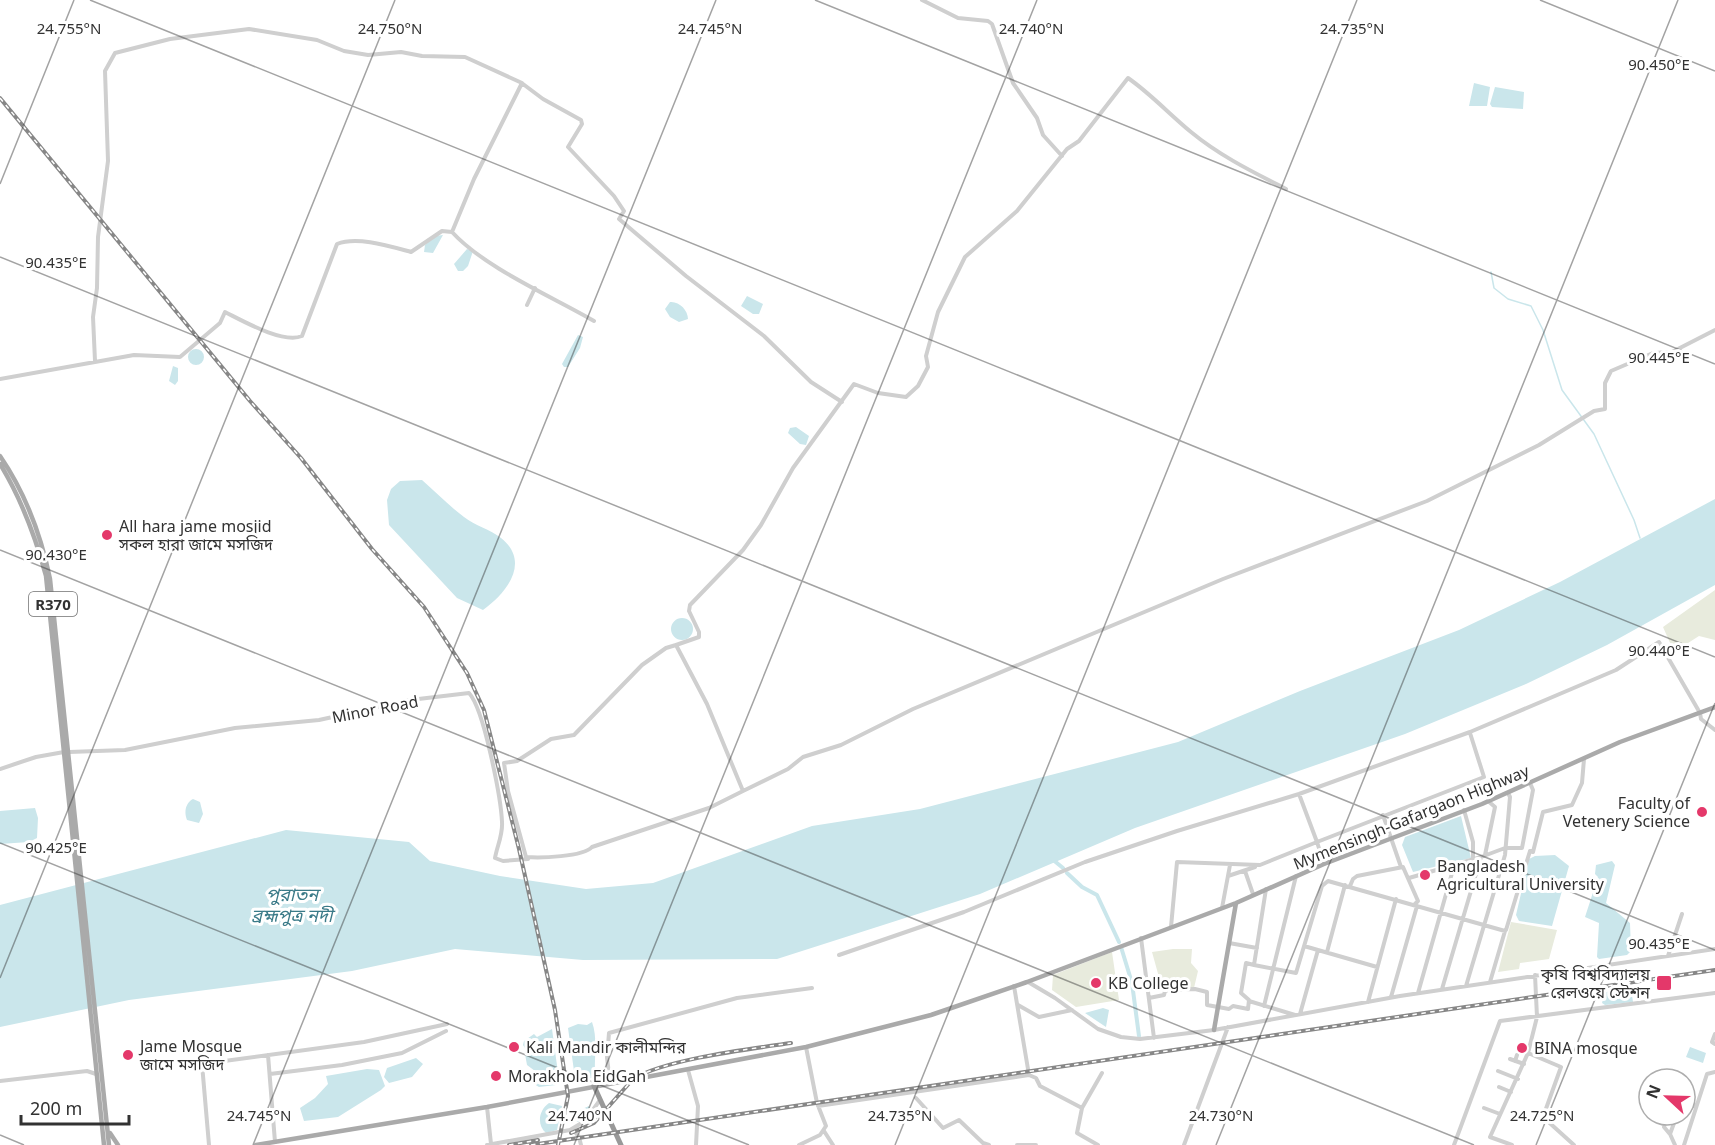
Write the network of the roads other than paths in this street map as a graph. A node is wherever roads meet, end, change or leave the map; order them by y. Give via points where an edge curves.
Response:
1 (922, 0) edge
2 (522, 83) junction
3 (1062, 156) junction
4 (1286, 189) dead end
5 (452, 232) junction
6 (535, 288) junction
7 (527, 305) dead end
8 (594, 321) dead end
9 (1715, 330) edge
10 (95, 361) junction
11 (0, 379) edge
12 (842, 402) junction
13 (0, 456) edge
14 (0, 464) edge
15 (676, 645) junction
16 (1715, 707) edge
17 (1700, 713) junction
18 (1715, 730) edge
19 (1470, 732) junction
20 (67, 752) junction
21 (1584, 759) junction
22 (0, 769) edge
23 (1530, 783) junction
24 (743, 791) junction
25 (1508, 792) junction
26 (1299, 794) junction
27 (1488, 801) junction
28 (1464, 810) junction
29 (1383, 815) junction
30 (1392, 839) junction
31 (1317, 842) junction
32 (1505, 848) junction
33 (1522, 848) junction
34 (1530, 851) junction
35 (1483, 856) junction
36 (536, 858) junction
37 (1473, 860) junction
38 (1324, 864) junction
39 (1230, 865) junction
40 (1260, 865) junction
41 (1454, 866) junction
42 (1401, 867) junction
43 (1245, 871) junction
44 (1296, 876) junction
45 (1228, 877) junction
46 (1409, 878) junction
47 (1348, 885) junction
48 (1266, 889) junction
49 (1253, 894) junction
50 (1396, 899) junction
51 (1236, 903) junction
52 (1416, 905) junction
53 (1222, 908) junction
54 (1441, 912) junction
55 (1682, 914) dead end
56 (1462, 918) junction
57 (1485, 925) junction
58 (1171, 927) junction
59 (1505, 931) junction
60 (1141, 938) junction
61 (1229, 943) junction
62 (1304, 946) junction
63 (1257, 948) junction
64 (1715, 949) edge
65 (1318, 950) junction
66 (1326, 952) junction
67 (839, 955) dead end
68 (1668, 956) junction
69 (1254, 965) junction
70 (1377, 967) junction
71 (1274, 968) junction
72 (1535, 975) junction
73 (1028, 982) junction
74 (1490, 982) junction
75 (1014, 986) junction
76 (1466, 986) junction
77 (812, 988) dead end
78 (1442, 989) junction
79 (1418, 993) junction
80 (1715, 993) edge
81 (1391, 997) junction
82 (1149, 998) junction
83 (1249, 1001) junction
84 (1368, 1002) junction
85 (1018, 1005) junction
86 (1264, 1006) junction
87 (1218, 1007) junction
88 (1073, 1010) junction
89 (1298, 1015) junction
90 (1537, 1017) junction
91 (447, 1024) dead end
92 (1228, 1028) junction
93 (1214, 1030) junction
94 (446, 1031) dead end
95 (1715, 1034) edge
96 (1154, 1038) junction
97 (1715, 1044) edge
98 (806, 1047) junction
99 (1528, 1053) junction
100 (268, 1055) junction
101 (1517, 1055) dead end
102 (1524, 1064) junction
103 (688, 1070) junction
104 (1498, 1071) dead end
105 (1715, 1072) edge
106 (98, 1073) junction
107 (1101, 1073) dead end
108 (270, 1074) junction
109 (1029, 1075) junction
110 (1518, 1078) junction
111 (0, 1082) edge
112 (610, 1082) junction
113 (594, 1086) junction
114 (1499, 1087) dead end
115 (1511, 1092) junction
116 (916, 1098) dead end
117 (601, 1099) junction
118 (1697, 1104) edge
119 (818, 1106) junction
120 (487, 1107) junction
121 (1082, 1108) junction
122 (1484, 1108) dead end
123 (1500, 1114) junction
124 (1664, 1127) edge
125 (1673, 1127) edge
126 (1690, 1127) edge
127 (108, 1129) junction
128 (573, 1129) junction
129 (824, 1131) junction
130 (1670, 1134) junction
131 (1493, 1139) junction
132 (287, 1142) edge
133 (272, 1143) edge
134 (104, 1145) edge
135 (109, 1145) edge
136 (118, 1145) edge
137 (209, 1145) edge
138 (256, 1145) edge
139 (489, 1145) edge
140 (581, 1145) edge
141 (621, 1145) edge
142 (696, 1145) edge
143 (799, 1145) edge
144 (833, 1145) edge
145 (989, 1145) edge
146 (1017, 1145) edge
147 (1036, 1145) edge
148 (1098, 1145) edge
149 (1184, 1145) edge
150 (1454, 1145) edge
151 (1491, 1145) edge
152 (1512, 1145) edge
153 (1574, 1145) edge
154 (1675, 1145) edge
155 (1684, 1145) edge

1 - 3 street via 958,18 992,24 1012,83 1037,117 1043,135
2 - 5 street
2 - 10 street via 465,57 401,52 368,55 317,40 249,29 170,39 115,53 105,71 108,161 98,237 93,317
2 - 12 street via 581,120 568,147 614,196 624,211 619,219 764,336 811,382
3 - 4 street via 1079,141 1128,78 1236,164
3 - 12 street via 1017,211 979,242 957,268 938,312 926,356 928,367 912,393 906,397 893,396 854,384
5 - 6 street via 462,243
5 - 10 street via 442,231 411,252 359,240 337,243 309,320 302,336 297,338 253,326 225,312 220,323 180,357 134,355
6 - 7 street
6 - 8 street
9 - 24 street via 1672,352 1653,353 1611,371 1605,383 1607,406 1427,501 1223,579 913,709 841,745 803,757 788,769
10 - 11 street
12 - 15 street via 793,468 743,550 690,605 699,637
13 - 20 main road, R370 via 27,503 48,567
14 - 20 main road, R370 via 21,500 46,576
15 - 24 street via 707,704
15 - 36 street via 642,665 574,735 551,739 517,761 504,763 521,844 526,856
16 - 17 main road, Mymensingh-Gafargaon Highway
17 - 18 street via 1701,719
17 - 19 street via 1659,642 1616,670
17 - 21 main road, Mymensingh-Gafargaon Highway
19 - 26 street
19 - 29 street via 1484,777
20 - 22 street
20 - 36 street, Minor Road via 125,750 235,728 319,720 410,700 469,693 484,728 502,820 495,858
20 - 106 main road, R370
21 - 23 main road, Mymensingh-Gafargaon Highway
21 - 34 street via 1582,783 1572,805 1543,812 1533,852
23 - 25 main road, Mymensingh-Gafargaon Highway
23 - 33 street via 1533,790
24 - 36 street via 709,808 588,851
25 - 27 main road, Mymensingh-Gafargaon Highway
25 - 32 street
26 - 31 street
26 - 67 street via 1085,862 964,912
27 - 28 main road, Mymensingh-Gafargaon Highway
27 - 35 street via 1494,807
28 - 30 main road, Mymensingh-Gafargaon Highway
28 - 37 street via 1473,842
29 - 30 street
29 - 31 street
30 - 38 main road, Mymensingh-Gafargaon Highway
30 - 42 street
31 - 38 street
31 - 40 street
32 - 33 street
32 - 35 street
32 - 57 street
33 - 34 street
34 - 59 street
35 - 37 street
35 - 56 street
37 - 41 street
38 - 44 main road, Mymensingh-Gafargaon Highway
39 - 40 street
39 - 45 street
39 - 58 street via 1177,862
40 - 43 street
41 - 46 street
41 - 54 street
42 - 46 street
42 - 47 street via 1357,876
43 - 45 street
43 - 49 street
44 - 48 main road, Mymensingh-Gafargaon Highway
44 - 71 street
45 - 53 street
46 - 52 street
47 - 50 street
47 - 62 street via 1323,882
47 - 66 street
48 - 49 main road, Mymensingh-Gafargaon Highway
48 - 63 street
49 - 51 main road, Mymensingh-Gafargaon Highway
50 - 52 street
50 - 70 street
51 - 53 main road, Mymensingh-Gafargaon Highway
51 - 61 main road
52 - 54 street
52 - 81 street
53 - 58 main road, Mymensingh-Gafargaon Highway
54 - 56 street
54 - 79 street
55 - 68 street
56 - 57 street
56 - 78 street
57 - 59 street
57 - 76 street
58 - 60 main road, Mymensingh-Gafargaon Highway
59 - 74 street
60 - 73 main road, Mymensingh-Gafargaon Highway
60 - 82 street
61 - 63 street
61 - 87 main road
62 - 65 street
62 - 71 street via 1296,973
63 - 69 street
64 - 68 street
65 - 66 street
65 - 89 street
66 - 70 street
68 - 72 street
69 - 71 street
69 - 83 street via 1246,963 1241,993
70 - 84 street
71 - 86 street
72 - 74 street
72 - 90 street
73 - 75 main road, Mymensingh-Gafargaon Highway
73 - 88 street
74 - 76 street
75 - 85 street
75 - 98 main road, Mymensingh-Gafargaon Highway via 931,1015
76 - 78 street
77 - 112 street via 737,998 609,1032
78 - 79 street
79 - 81 street
80 - 90 street
81 - 84 street
82 - 87 street via 1164,996 1168,990 1195,989 1207,992 1207,1005
82 - 96 street
83 - 86 street
83 - 87 street via 1248,1009
84 - 89 street
85 - 88 street via 1039,1017
85 - 109 street
86 - 89 street
87 - 93 main road
88 - 96 street via 1104,1032 1129,1039
89 - 92 street
90 - 99 street
90 - 150 street via 1500,1021
91 - 100 street via 364,1042
92 - 93 street
92 - 149 street
93 - 96 street
94 - 108 street via 402,1053
95 - 97 street
98 - 103 main road, Mymensingh-Gafargaon Highway
98 - 119 street
99 - 102 street
99 - 153 street via 1561,1067 1543,1117
100 - 108 street
100 - 137 street via 202,1064
101 - 102 street via 1513,1060
102 - 110 street
103 - 112 main road, Mymensingh-Gafargaon Highway
103 - 142 street via 698,1113
104 - 110 street
105 - 118 street via 1707,1074
106 - 111 street
106 - 127 main road
106 - 134 main road
107 - 121 street
108 - 133 street
109 - 119 street
109 - 121 street via 1040,1086
110 - 115 street
112 - 113 main road, Mymensingh-Gafargaon Highway
113 - 117 highway
113 - 120 main road, Mymensingh-Gafargaon Highway
114 - 115 street
115 - 123 street
116 - 145 street via 943,1128 959,1120
117 - 128 street
117 - 141 highway
119 - 129 street via 826,1126
120 - 132 main road, Mymensingh-Gafargaon Highway
120 - 139 street
121 - 148 street via 1077,1133
122 - 123 street
123 - 131 street via 1490,1137
124 - 130 street
125 - 130 street
126 - 155 street
127 - 135 main road
127 - 136 main road
128 - 139 street
128 - 140 street
129 - 143 street
129 - 144 street
130 - 154 street
131 - 151 street
131 - 152 street
132 - 133 main road, Mymensingh-Gafargaon Highway
133 - 138 main road, Mymensingh-Gafargaon Highway
146 - 147 street

